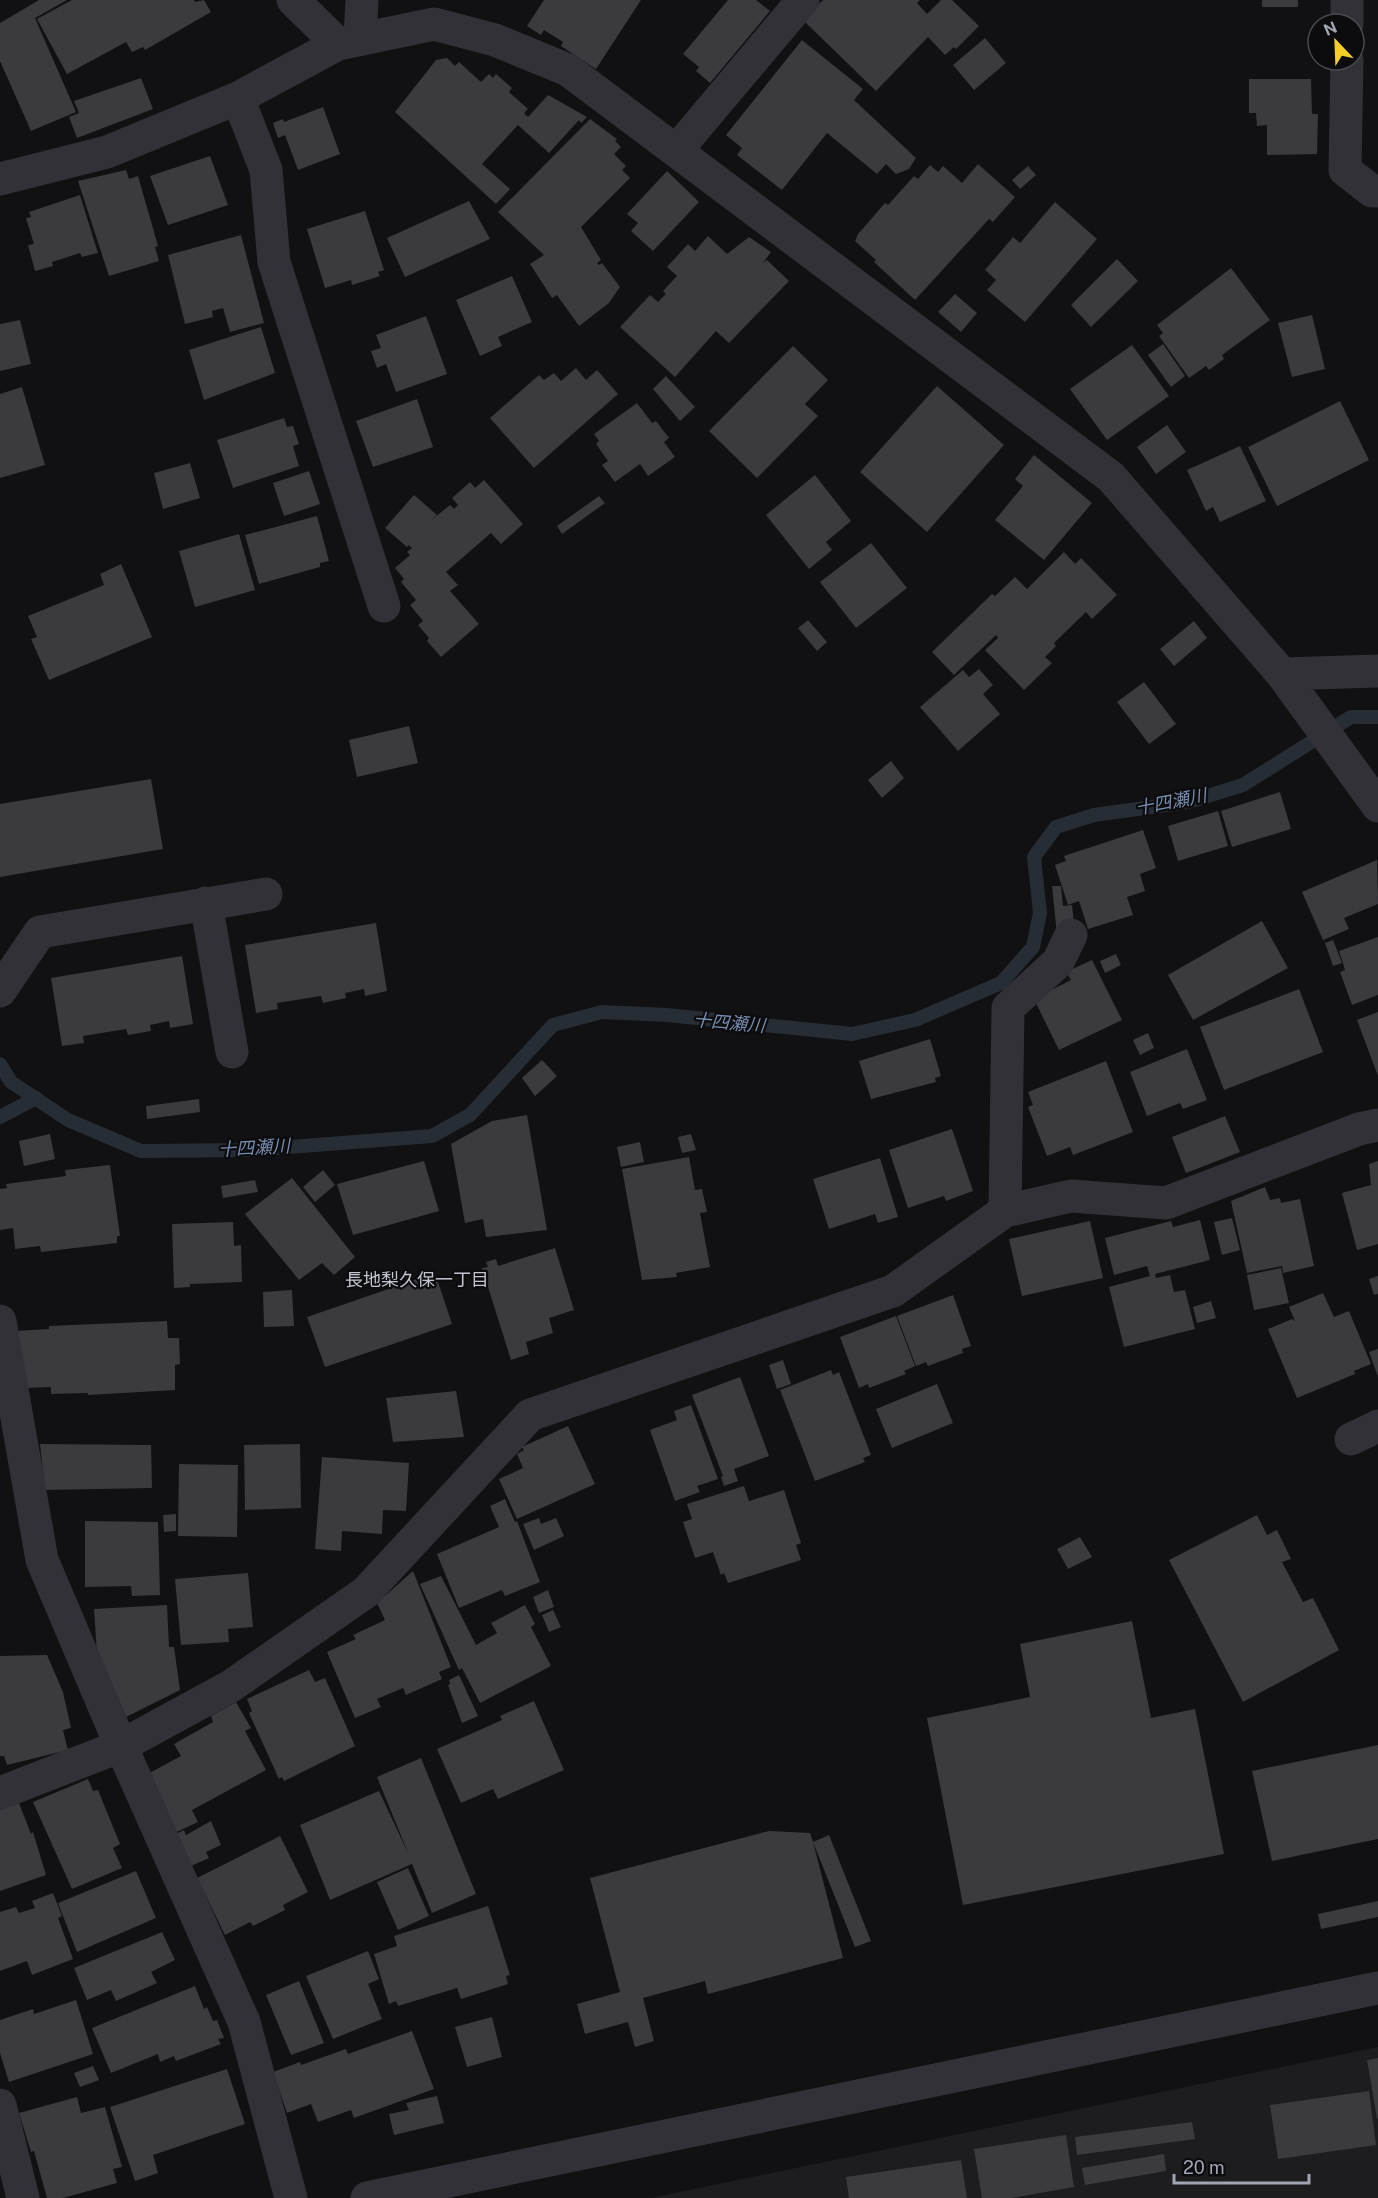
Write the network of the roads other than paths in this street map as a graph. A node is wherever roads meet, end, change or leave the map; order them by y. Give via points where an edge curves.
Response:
1 (293, 0) edge
2 (362, 0) edge
3 (803, 0) edge
4 (349, 41) junction
5 (1347, 72) edge
6 (238, 98) junction
7 (676, 151) junction
8 (0, 179) edge
9 (1378, 191) edge
10 (384, 606) dead end
11 (1378, 671) edge
12 (1282, 674) junction
13 (1378, 806) edge
14 (266, 894) dead end
15 (206, 903) junction
16 (1071, 935) dead end
17 (0, 991) edge
18 (232, 1052) dead end
19 (1378, 1125) edge
20 (1005, 1210) junction
21 (0, 1321) edge
22 (121, 1746) junction
23 (0, 1793) edge
24 (1378, 1988) edge
25 (0, 2105) edge
26 (23, 2198) edge
27 (291, 2198) edge
28 (368, 2198) edge

1 - 4 street
2 - 4 street
3 - 7 street
4 - 6 street
4 - 7 street via 434,24 495,40 568,70
5 - 9 street via 1345,170 1372,191
6 - 8 street via 107,152
6 - 10 street via 266,170 274,262
7 - 12 street via 1110,477
11 - 12 street
12 - 13 street
14 - 15 street
15 - 17 street via 40,932
15 - 18 street
16 - 20 street via 1058,962 1008,1008
19 - 20 street via 1166,1203 1071,1196
20 - 22 street via 893,1291 530,1414 366,1592 231,1686
21 - 22 street via 42,1560
22 - 23 street
22 - 27 street via 244,2022
24 - 28 street
25 - 26 street

